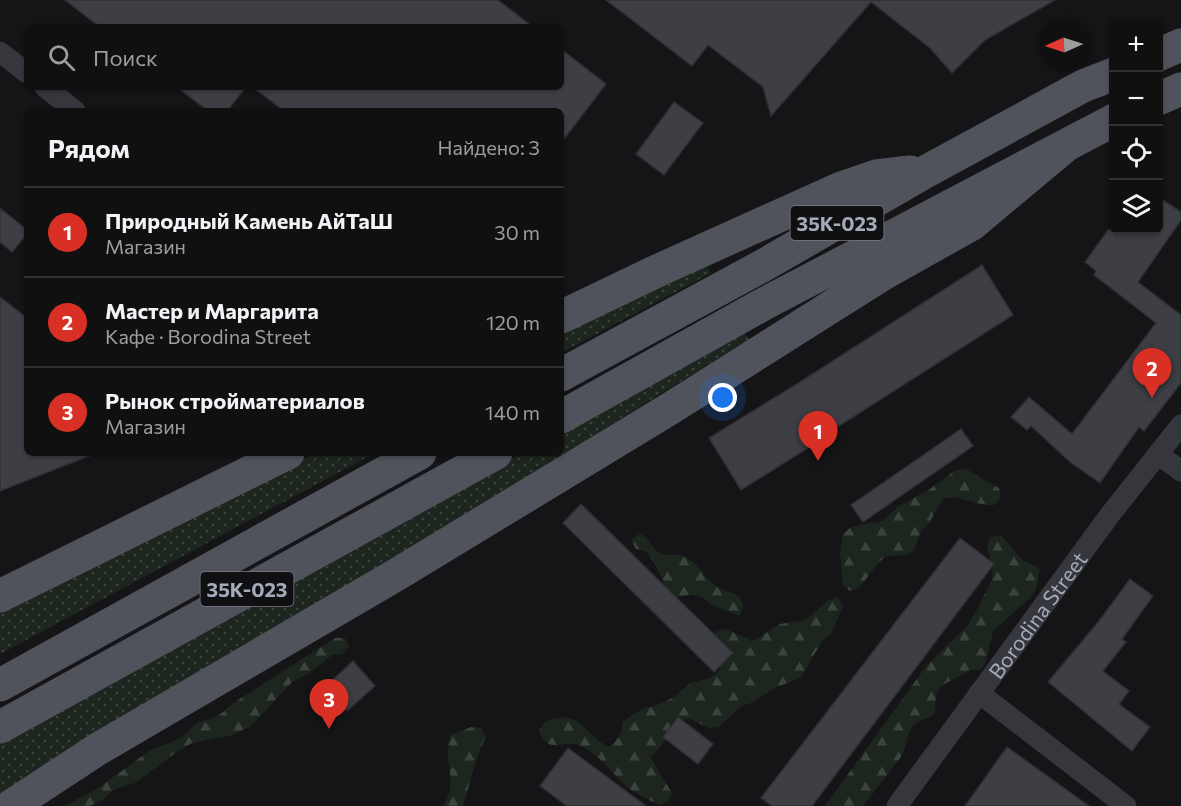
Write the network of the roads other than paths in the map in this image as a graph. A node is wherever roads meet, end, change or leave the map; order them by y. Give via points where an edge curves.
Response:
1 (1181, 45) edge
2 (0, 52) edge
3 (1163, 53) edge
4 (24, 71) edge
5 (1109, 76) edge
6 (1181, 89) edge
7 (49, 90) edge
8 (1163, 97) edge
9 (71, 108) edge
10 (1109, 122) edge
11 (1064, 147) junction
12 (927, 171) junction
13 (601, 298) junction
14 (564, 310) edge
15 (564, 316) edge
16 (564, 373) edge
17 (564, 415) edge
18 (1181, 425) edge
19 (1158, 454) junction
20 (282, 456) edge
21 (415, 456) edge
22 (491, 456) edge
23 (1181, 471) edge
24 (0, 596) edge
25 (0, 685) edge
26 (979, 693) junction
27 (0, 727) edge
28 (11, 806) edge
29 (897, 806) edge
30 (1126, 806) edge

1 - 3 main road
2 - 4 street
5 - 12 main road, 35К-023
6 - 8 main road
7 - 9 street
10 - 11 main road, 35К-023
11 - 17 main road, 35К-023 via 762,304
11 - 28 main road via 972,224 883,274 396,575 98,749
12 - 13 main road via 876,176 841,188
12 - 16 main road, 35К-023
13 - 14 street
13 - 15 main road
18 - 19 street, Borodina Street
19 - 23 street
19 - 26 street, Borodina Street
20 - 24 main road
21 - 25 main road, 35К-023
22 - 27 main road, 35К-023
26 - 29 street, Borodina Street
26 - 30 street

